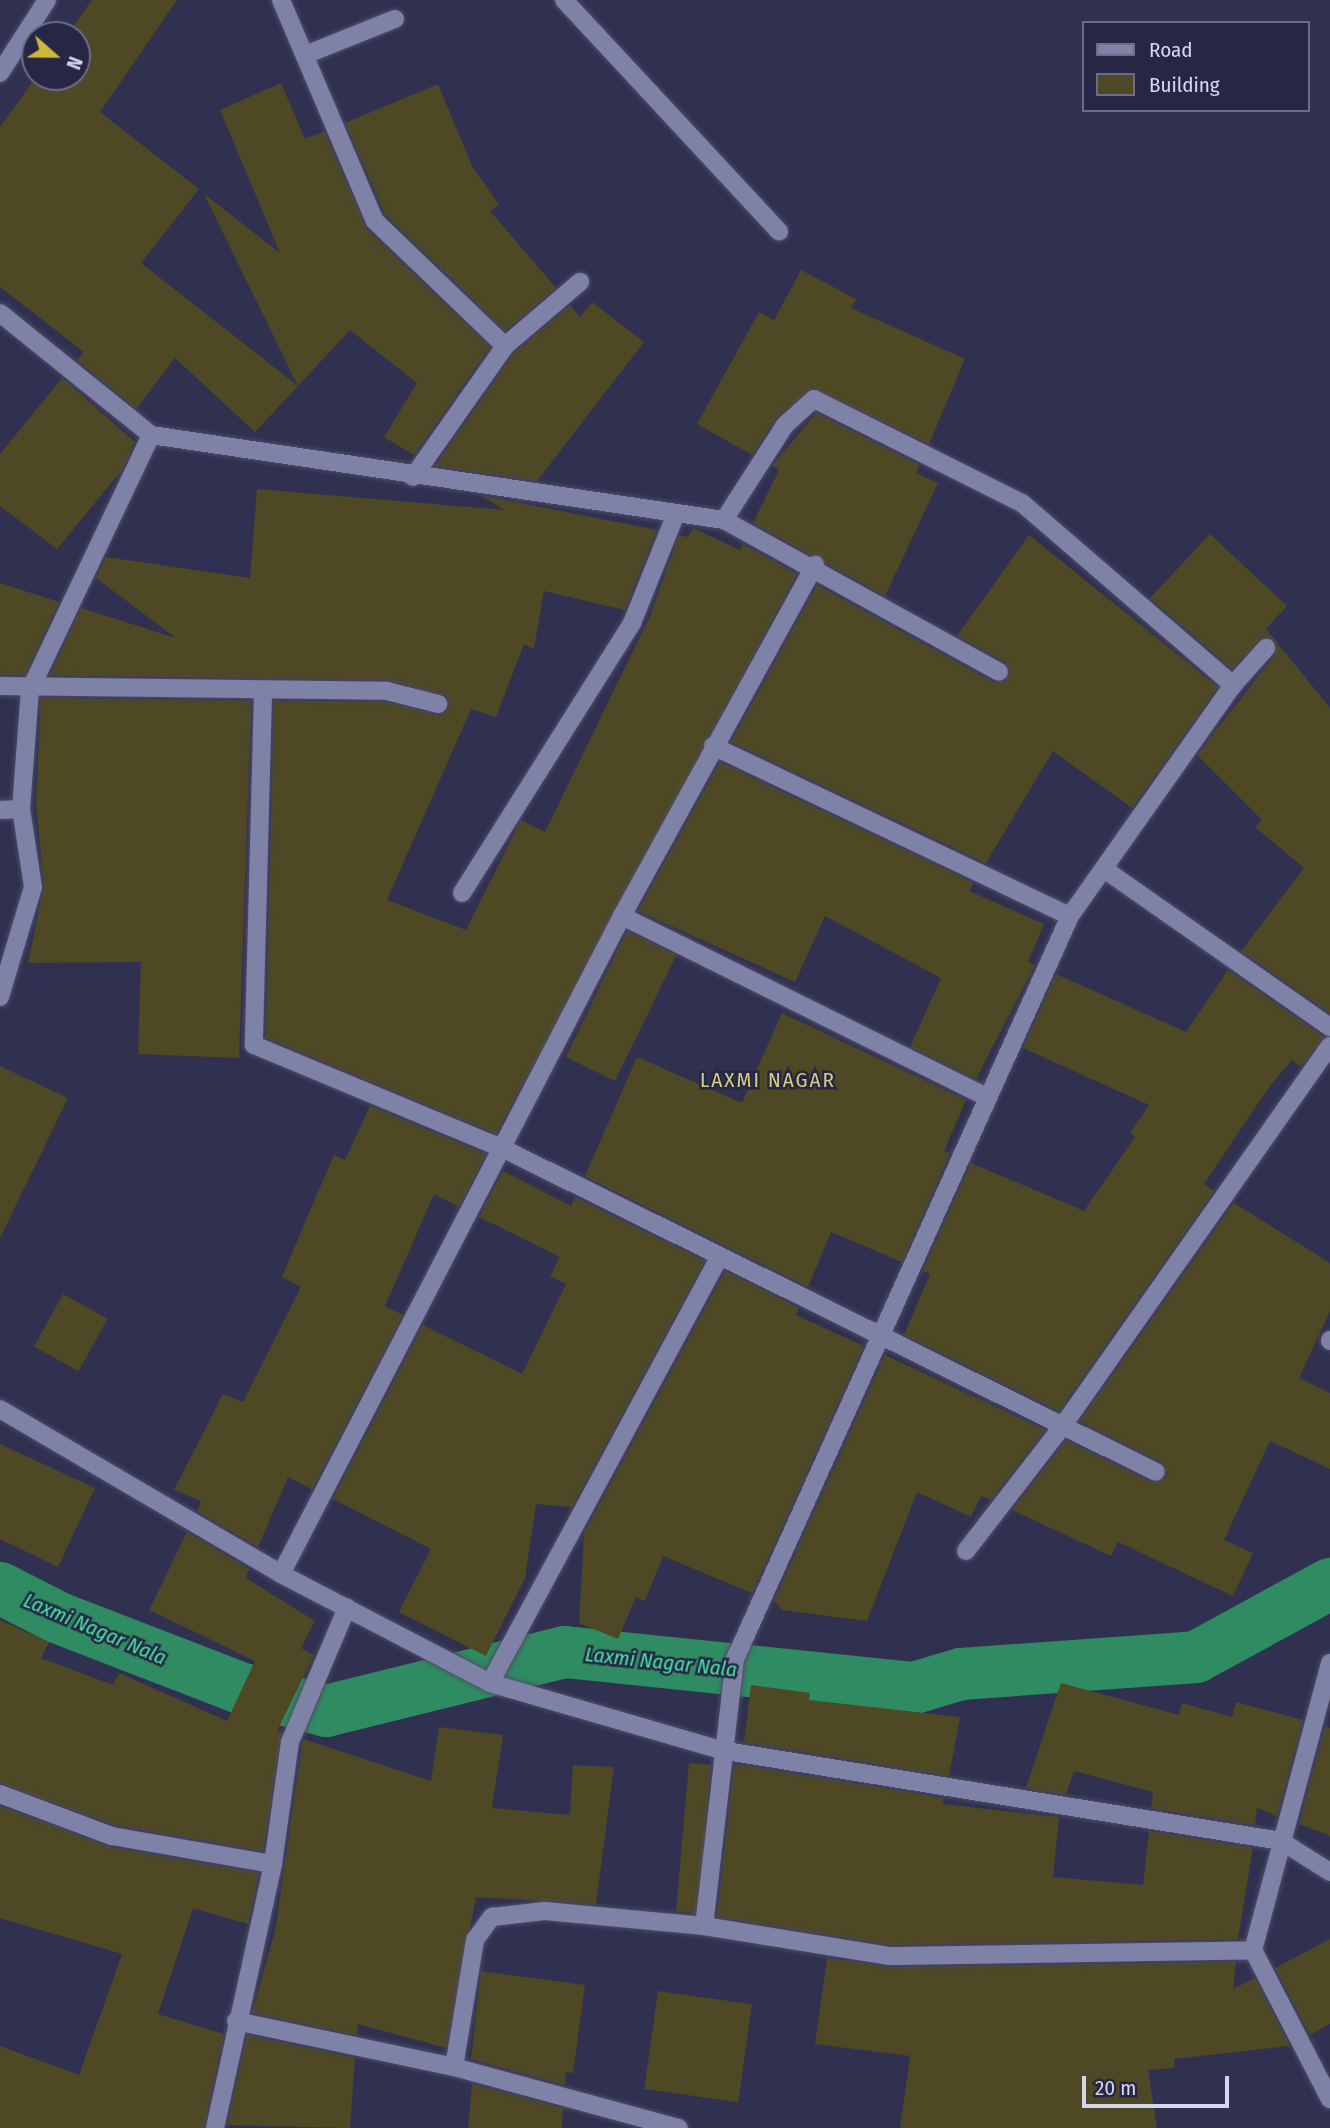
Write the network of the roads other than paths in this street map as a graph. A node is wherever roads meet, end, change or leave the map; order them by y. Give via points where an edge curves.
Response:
1 (47, 0) edge
2 (281, 0) edge
3 (564, 0) edge
4 (395, 19) dead end
5 (305, 55) junction
6 (0, 73) edge
7 (779, 231) dead end
8 (580, 282) dead end
9 (0, 313) edge
10 (505, 346) junction
11 (151, 435) junction
12 (413, 477) junction
13 (675, 516) junction
14 (724, 520) junction
15 (815, 565) junction
16 (1266, 649) dead end
17 (999, 672) dead end
18 (1233, 685) junction
19 (0, 686) edge
20 (30, 690) junction
21 (263, 693) junction
22 (438, 704) dead end
23 (713, 746) junction
24 (22, 809) junction
25 (0, 810) edge
26 (1104, 869) junction
27 (462, 893) dead end
28 (622, 916) junction
29 (1070, 916) junction
30 (0, 997) edge
31 (1330, 1027) edge
32 (1330, 1046) edge
33 (984, 1096) junction
34 (506, 1150) junction
35 (718, 1260) junction
36 (878, 1334) junction
37 (0, 1409) edge
38 (1064, 1424) junction
39 (1156, 1472) dead end
40 (966, 1551) dead end
41 (281, 1574) junction
42 (347, 1608) junction
43 (1330, 1663) edge
44 (490, 1684) junction
45 (720, 1750) junction
46 (0, 1794) edge
47 (1281, 1841) junction
48 (273, 1864) junction
49 (1330, 1872) edge
50 (704, 1926) junction
51 (1253, 1950) junction
52 (236, 2021) junction
53 (454, 2067) junction
54 (1330, 2099) edge
55 (215, 2128) edge
56 (679, 2128) edge

1 - 6 street
2 - 5 street
3 - 7 street
4 - 5 street
5 - 10 street via 375,221
8 - 10 street
9 - 11 street
10 - 12 street
11 - 12 street
11 - 20 street
12 - 13 street
13 - 14 street
13 - 27 street via 632,623
14 - 15 street
14 - 18 street via 785,425 814,399 1022,503
15 - 17 street
15 - 23 street
16 - 18 street
18 - 26 street
19 - 20 street
20 - 21 street
20 - 24 street
21 - 22 street via 387,691
21 - 34 street via 254,1045
23 - 28 street
23 - 29 street
24 - 25 street
24 - 30 street via 33,887
26 - 29 street
26 - 31 street
28 - 33 street
28 - 34 street
29 - 33 street
32 - 38 street
33 - 36 street
34 - 35 street
34 - 41 street
35 - 36 street
35 - 44 street via 503,1650
36 - 38 street
36 - 45 street via 735,1659
37 - 41 street
38 - 39 street
38 - 40 street
41 - 42 street
42 - 44 street
42 - 48 street via 290,1742
43 - 47 street
44 - 45 street
45 - 47 street
45 - 50 street
46 - 48 street via 112,1836
47 - 49 street
47 - 51 street
48 - 52 street
50 - 51 street via 889,1956
50 - 53 street via 545,1911 492,1917 475,1940
51 - 54 street
52 - 53 street
52 - 55 street
53 - 56 street

